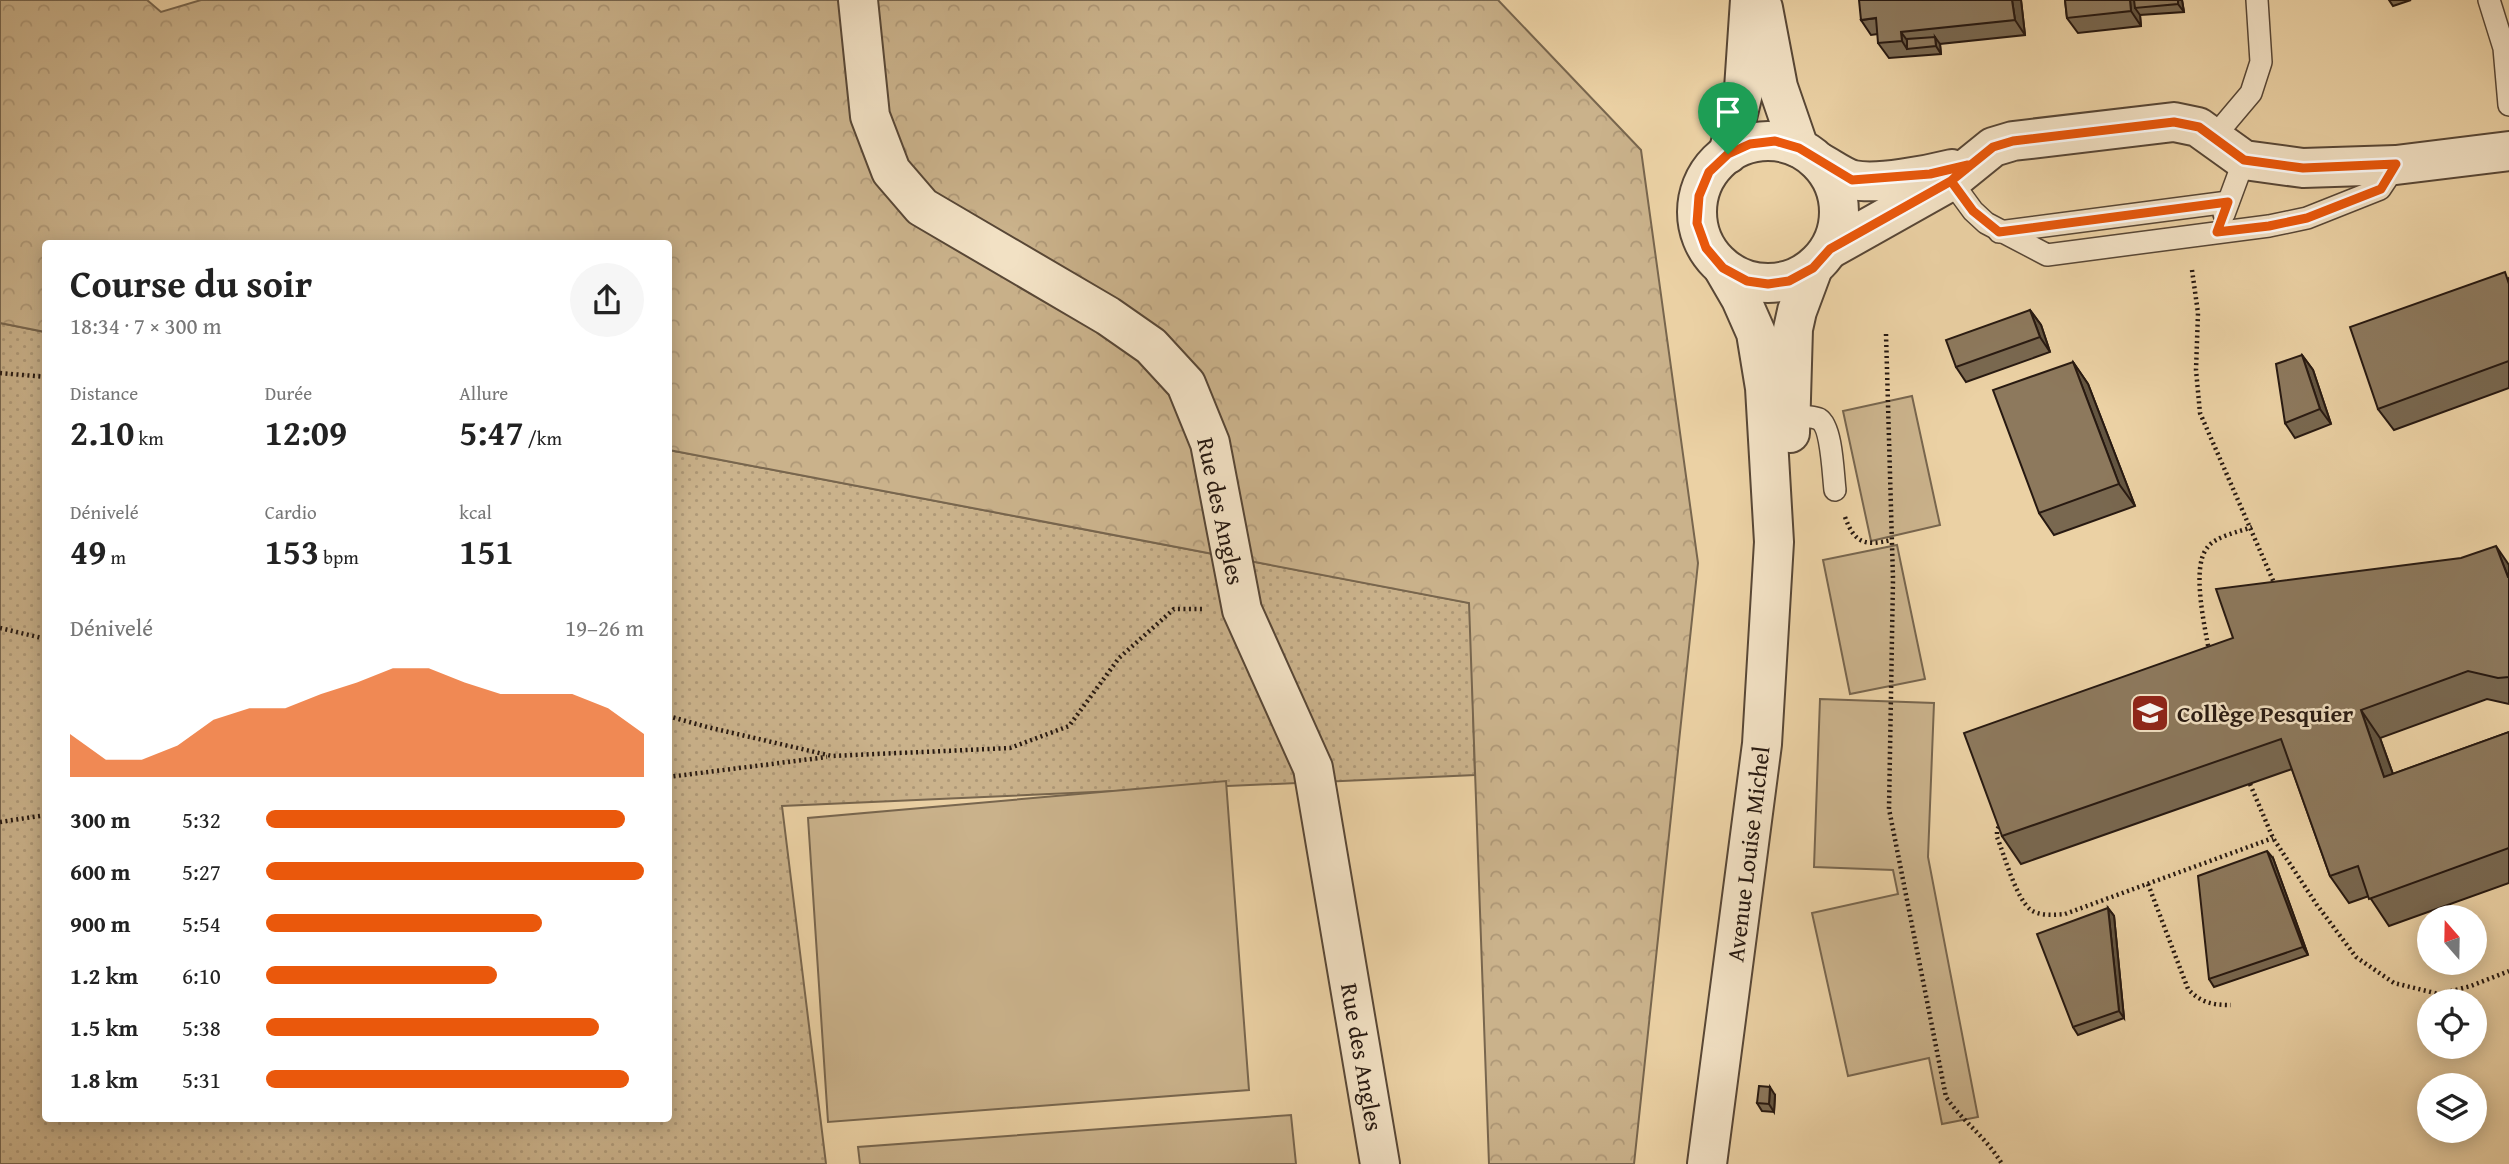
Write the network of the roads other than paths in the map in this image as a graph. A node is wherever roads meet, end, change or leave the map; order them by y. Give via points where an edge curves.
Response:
1 (858, 0) edge
2 (1750, 0) edge
3 (1761, 0) edge
4 (2258, 0) edge
5 (2489, 0) edge
6 (2509, 105) edge
7 (2213, 138) junction
8 (2509, 151) edge
9 (1728, 154) junction
10 (1809, 155) junction
11 (2244, 160) junction
12 (2396, 164) junction
13 (1959, 173) junction
14 (2228, 202) junction
15 (1999, 232) junction
16 (2217, 232) junction
17 (1821, 259) junction
18 (1723, 268) junction
19 (1791, 416) junction
20 (1835, 490) road end
21 (1774, 542) junction
22 (1380, 1164) edge
23 (1707, 1164) edge

1 - 22 street, Rue des Angles via 870,116 891,171 922,207 1108,316 1151,346 1186,384 1210,443 1242,610 1313,768
2 - 9 street via 1744,89
3 - 10 street via 1778,87
4 - 7 lane via 2261,62 2251,93
5 - 6 lane via 2504,48
7 - 11 street
7 - 13 street via 2199,127 2174,122 2013,141 1993,147
8 - 12 street
9 - 10 street via 1750,144 1775,141
9 - 18 street via 1709,172 1699,196 1697,223 1706,248
10 - 13 street via 1852,180
10 - 17 street via 1834,184 1839,203 1836,236
11 - 12 street via 2303,168
11 - 14 lane
12 - 16 lane via 2381,189 2307,218
13 - 15 lane via 1973,211
13 - 17 street
14 - 15 lane
14 - 16 lane
15 - 16 lane via 2047,255
17 - 18 street via 1789,281 1768,284 1747,281
17 - 19 street, Avenue Louise Michel via 1793,329
18 - 21 street, Avenue Louise Michel via 1756,333 1765,388
19 - 20 lane via 1818,418 1825,425
19 - 21 street, Avenue Louise Michel via 1789,471
21 - 23 street, Avenue Louise Michel via 1762,744

